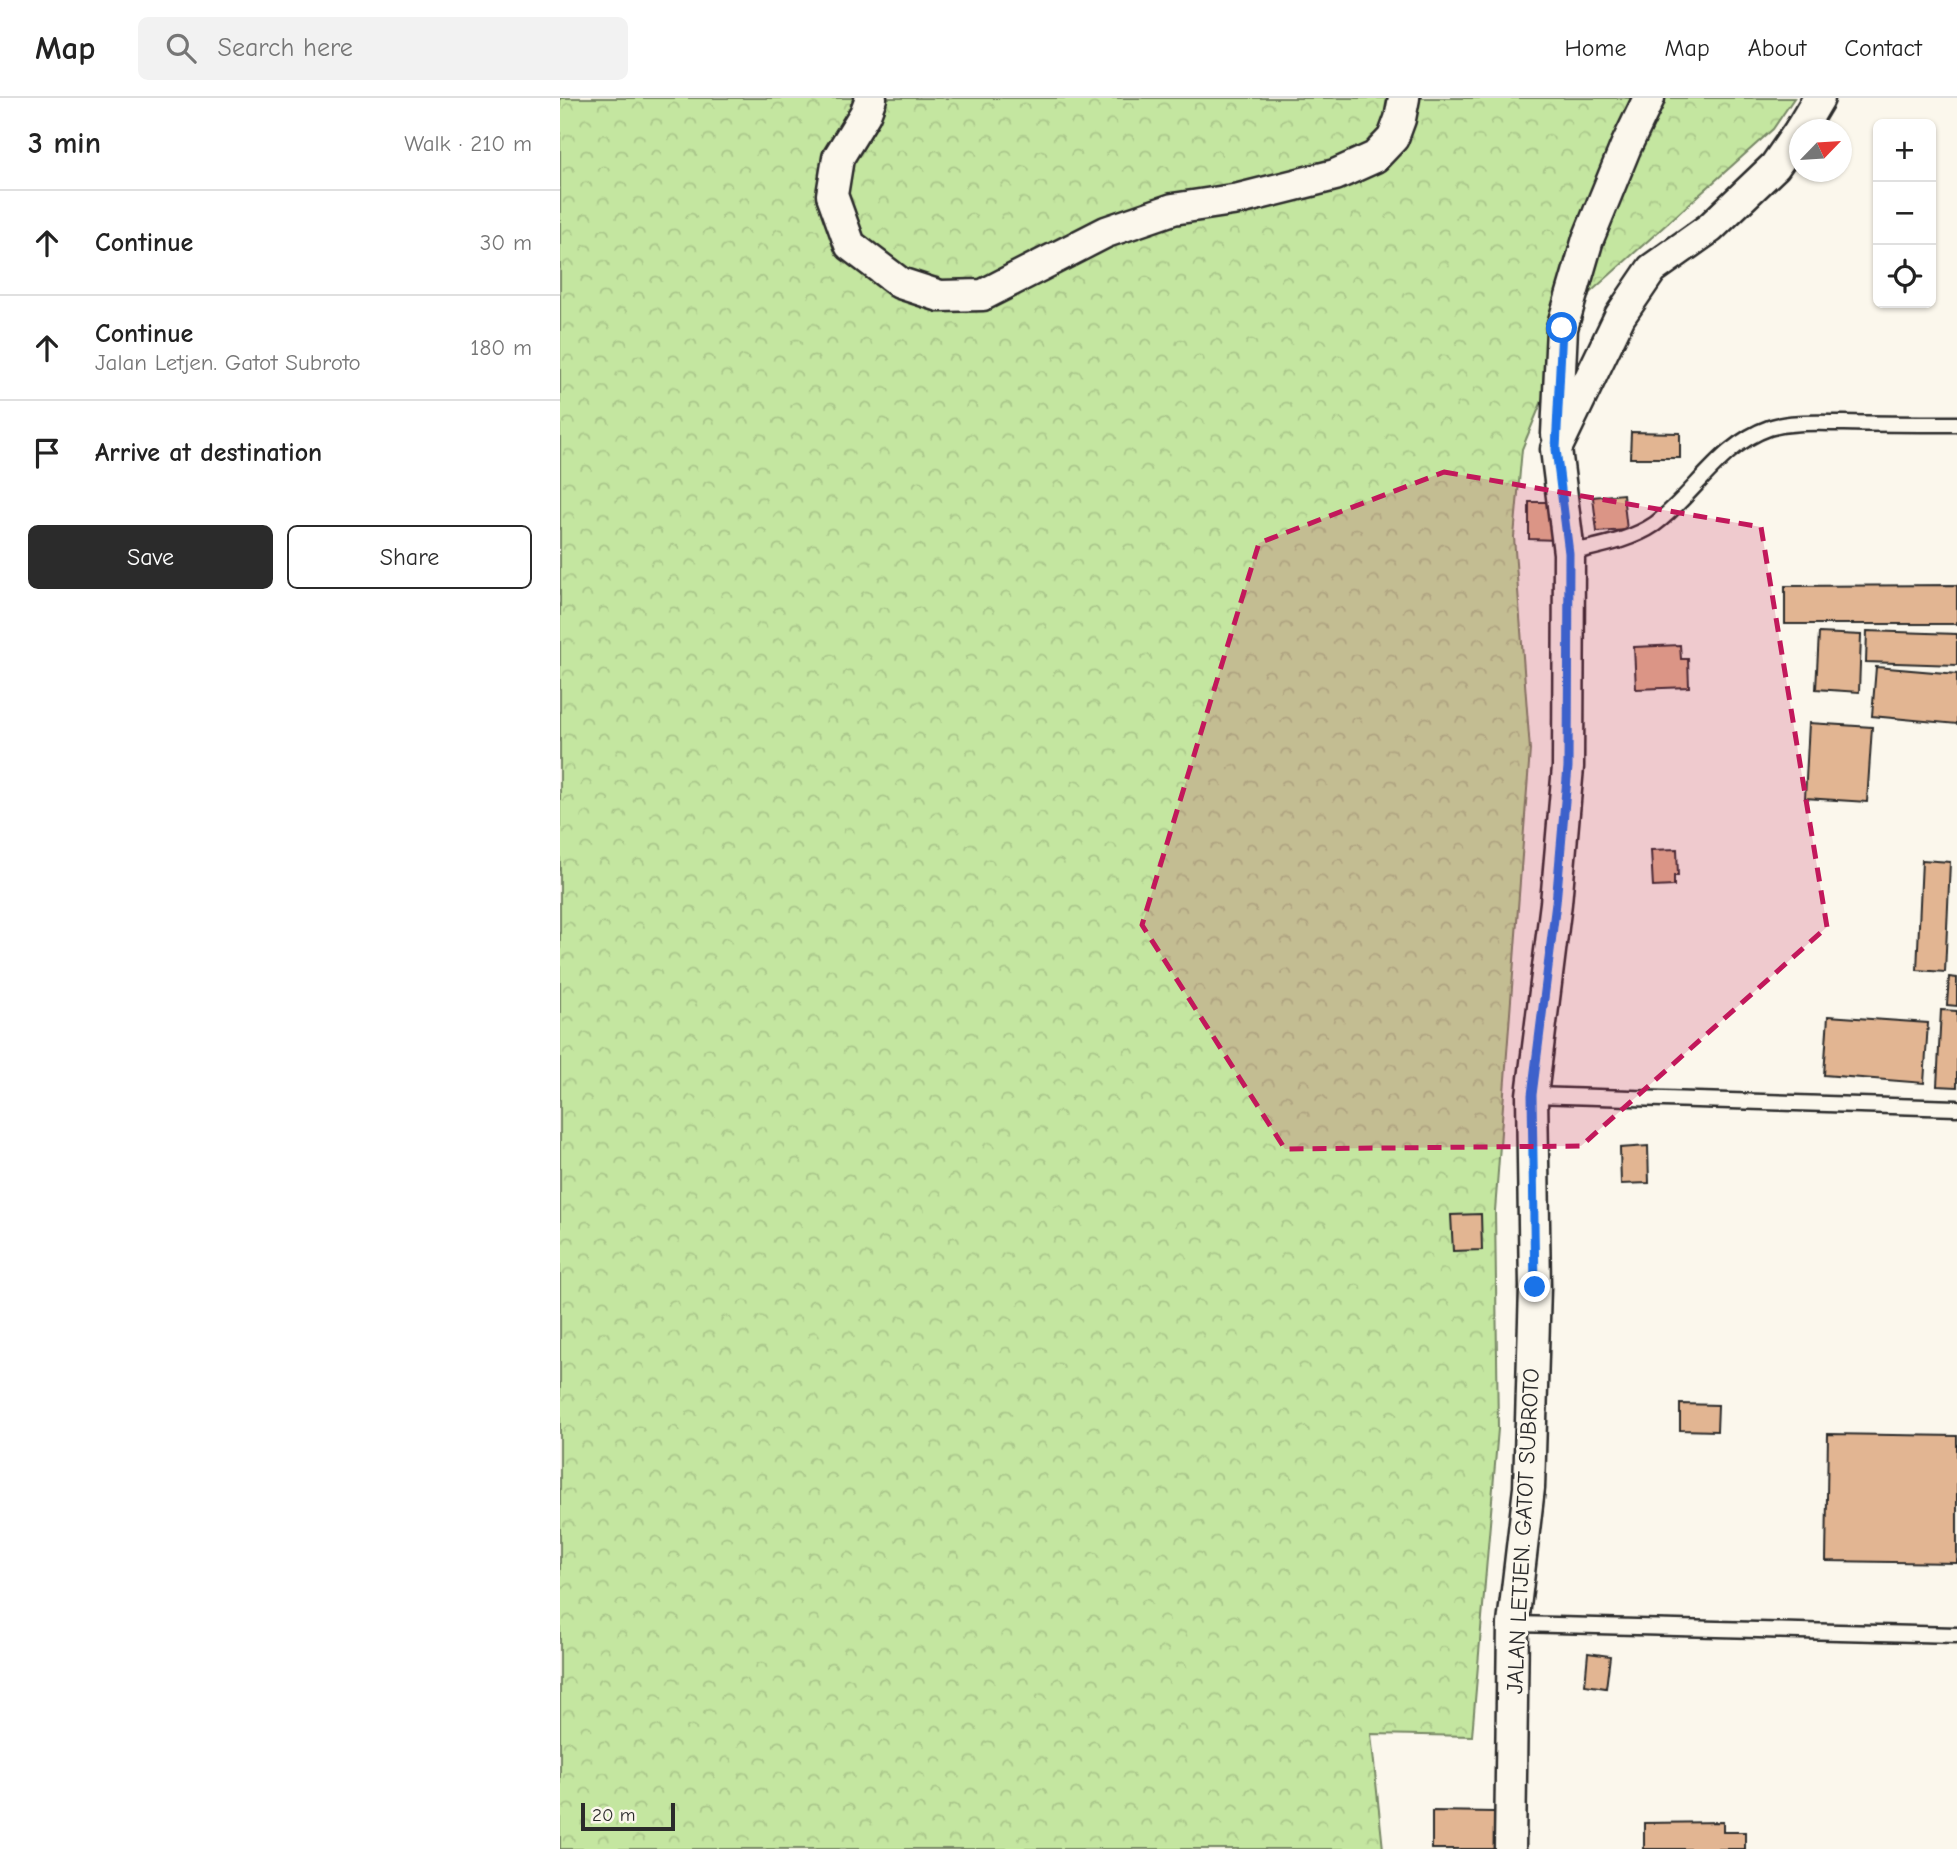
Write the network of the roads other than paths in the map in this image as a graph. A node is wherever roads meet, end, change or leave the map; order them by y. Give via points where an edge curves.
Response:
1 (871, 98) edge
2 (1404, 98) edge
3 (1649, 98) edge
4 (1819, 98) edge
5 (1807, 119) edge
6 (1789, 146) edge
7 (1957, 424) edge
8 (1556, 449) junction
9 (1569, 553) junction
10 (1532, 1095) junction
11 (1957, 1108) edge
12 (1513, 1624) junction
13 (1957, 1635) edge
14 (1510, 1849) edge

1 - 2 street via 838,159 832,195 850,245 900,283 940,296 983,295 1106,232 1173,209 1239,199 1335,175 1375,158 1393,138
3 - 8 street, JALAN LETJEN. GATOT SUBROTO via 1588,239 1562,328
4 - 5 street
6 - 8 street via 1775,166 1710,228 1652,269 1620,316
7 - 9 lane via 1809,423 1770,428 1723,456 1653,525 1621,541
8 - 9 street, JALAN LETJEN. GATOT SUBROTO
9 - 10 street, JALAN LETJEN. GATOT SUBROTO via 1568,767
10 - 11 lane
10 - 12 street, JALAN LETJEN. GATOT SUBROTO via 1535,1287 1530,1488
12 - 13 lane
12 - 14 street, JALAN LETJEN. GATOT SUBROTO

